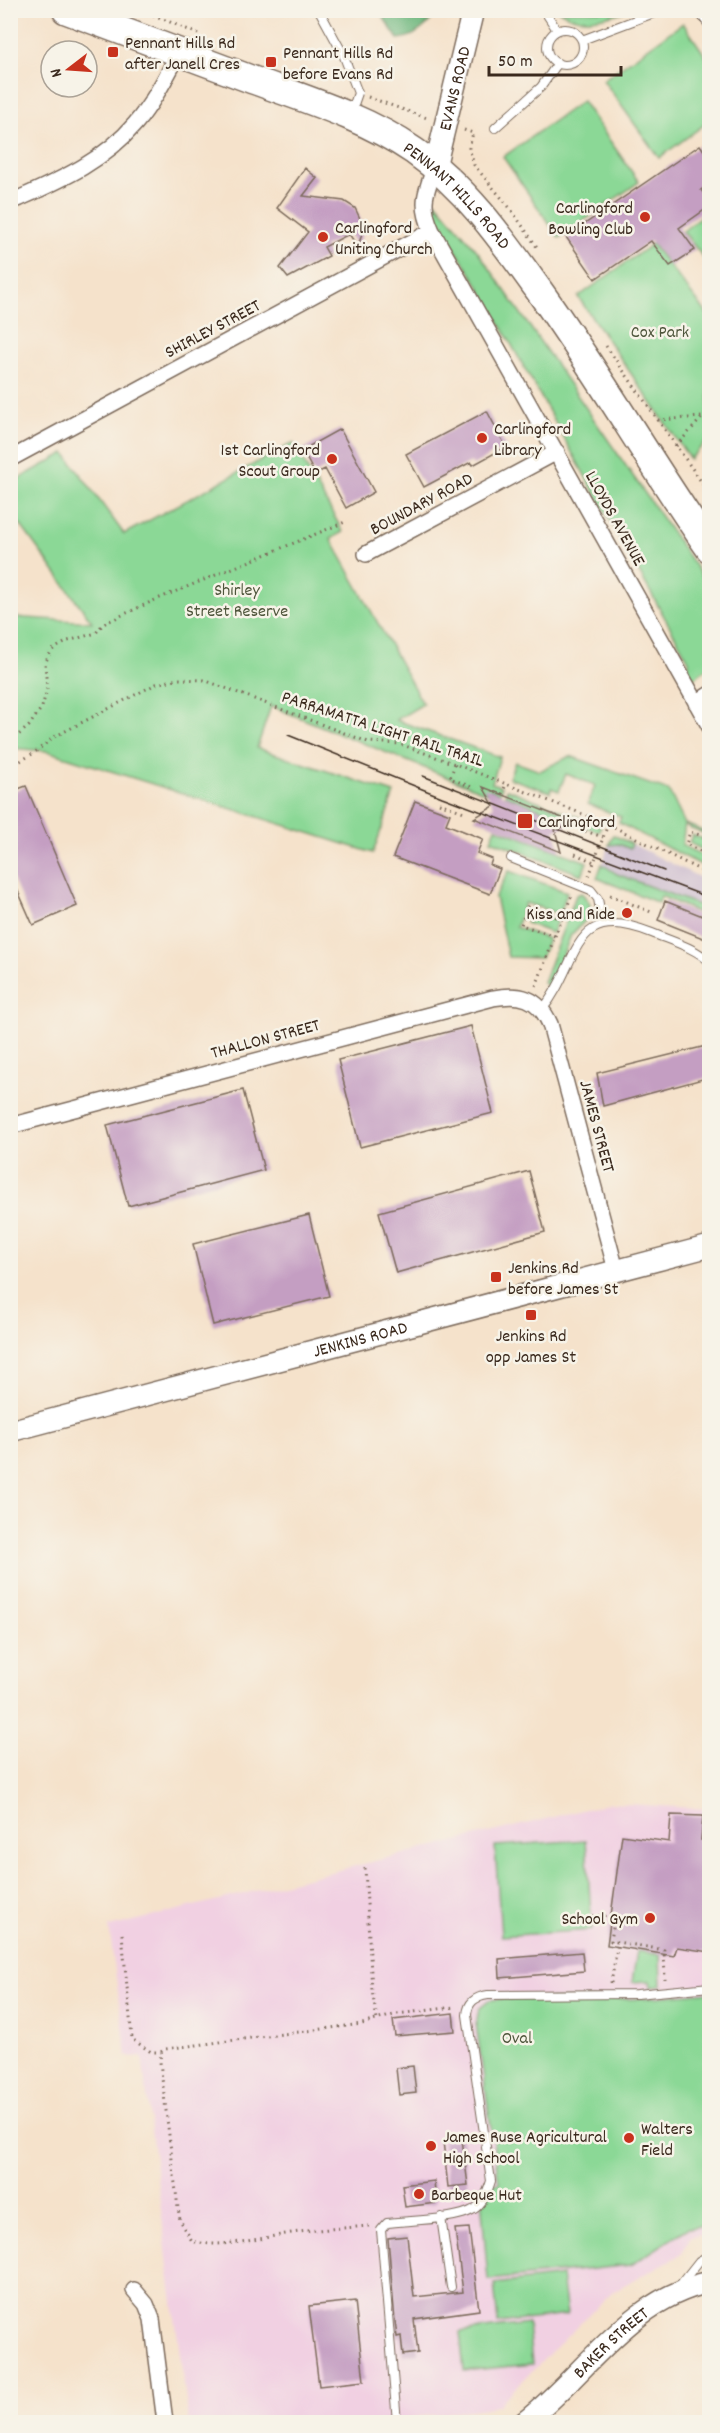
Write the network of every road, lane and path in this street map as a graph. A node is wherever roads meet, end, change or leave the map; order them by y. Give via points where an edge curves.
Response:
1 (66, 10) edge
2 (319, 10) edge
3 (473, 10) edge
4 (544, 10) edge
5 (662, 10) edge
6 (697, 10) edge
7 (710, 26) edge
8 (557, 30) junction
9 (582, 40) junction
10 (179, 53) junction
11 (558, 63) junction
12 (350, 117) junction
13 (495, 128) dead end
14 (435, 167) junction
15 (18, 199) dead end
16 (432, 231) junction
17 (710, 410) edge
18 (703, 417) junction
19 (658, 420) dead end
20 (676, 446) dead end
21 (557, 452) junction
22 (10, 459) edge
23 (345, 522) dead end
24 (710, 549) edge
25 (366, 554) dead end
26 (710, 694) edge
27 (696, 703) junction
28 (710, 727) edge
29 (10, 742) edge
30 (455, 764) junction
31 (10, 767) edge
32 (506, 784) junction
33 (474, 788) dead end
34 (502, 794) dead end
35 (439, 803) dead end
36 (464, 812) dead end
37 (608, 824) junction
38 (585, 831) dead end
39 (603, 837) junction
40 (710, 838) edge
41 (575, 854) dead end
42 (710, 856) edge
43 (511, 858) dead end
44 (594, 862) junction
45 (710, 874) edge
46 (589, 876) dead end
47 (572, 894) dead end
48 (611, 895) dead end
49 (651, 912) dead end
50 (562, 919) junction
51 (603, 925) junction
52 (555, 936) junction
53 (710, 962) edge
54 (531, 999) junction
55 (542, 1010) junction
56 (10, 1126) edge
57 (710, 1246) edge
58 (616, 1270) junction
59 (10, 1431) edge
60 (365, 1868) dead end
61 (592, 1916) dead end
62 (122, 1934) dead end
63 (618, 1942) junction
64 (664, 1970) dead end
65 (710, 1987) edge
66 (609, 1993) junction
67 (469, 2006) junction
68 (377, 2020) junction
69 (161, 2052) junction
70 (441, 2217) junction
71 (383, 2225) junction
72 (710, 2256) edge
73 (710, 2282) edge
74 (451, 2288) dead end
75 (134, 2290) dead end
76 (673, 2294) junction
77 (165, 2422) edge
78 (397, 2422) edge
79 (525, 2422) edge

1 - 10 highway, PENNANT HILLS ROAD
2 - 12 lane via 343,54 358,93
3 - 14 main road, EVANS ROAD
4 - 8 lane
5 - 9 lane
6 - 7 lane
8 - 9 lane via 569,29
8 - 11 lane via 547,44 549,56
9 - 11 lane via 583,49 576,61
10 - 12 highway, PENNANT HILLS ROAD
10 - 15 street via 152,101 128,132 88,165
11 - 13 lane via 541,87
12 - 14 highway, PENNANT HILLS ROAD
14 - 16 street, LLOYDS AVENUE via 424,207
14 - 24 highway, PENNANT HILLS ROAD via 459,189 524,270 597,373 664,483
16 - 21 street, LLOYDS AVENUE
16 - 22 street, SHIRLEY STREET
17 - 18 path
18 - 19 path
18 - 20 path
21 - 25 street, BOUNDARY ROAD
21 - 27 street, LLOYDS AVENUE
23 - 29 path via 155,600 103,624 96,633 68,641 52,651 45,663 46,698 29,726
26 - 27 street
27 - 28 street, LLOYDS AVENUE
30 - 31 path, PARRAMATTA LIGHT RAIL TRAIL via 400,744 368,742 204,680 177,678 156,684 54,737
30 - 32 path, PARRAMATTA LIGHT RAIL TRAIL
30 - 33 path via 450,778
32 - 34 path
32 - 37 path, PARRAMATTA LIGHT RAIL TRAIL
35 - 36 path
37 - 39 path
37 - 45 path, PARRAMATTA LIGHT RAIL TRAIL
38 - 39 path
39 - 44 path
40 - 42 path via 690,832 686,844
41 - 44 path
43 - 51 lane via 591,890 598,899
44 - 46 path
47 - 50 path
48 - 49 path
50 - 52 path
50 - 52 path via 527,907 521,925
51 - 53 lane via 622,924 644,930
51 - 55 lane via 579,941 558,987
52 - 54 path
54 - 55 street, JAMES STREET
54 - 56 street, THALLON STREET via 512,995 493,998
55 - 58 street, JAMES STREET via 553,1034
57 - 58 main road, JENKINS ROAD
58 - 59 main road, JENKINS ROAD
60 - 68 path
61 - 63 path via 615,1915 611,1941
62 - 69 path via 132,2039 151,2052
63 - 64 path via 664,1950
63 - 66 path
65 - 66 lane
66 - 67 lane via 488,1995 474,1999
67 - 68 path
67 - 70 lane via 471,2049 491,2181 485,2197 473,2210
68 - 69 path
69 - 71 path via 178,2208 192,2241 240,2241 302,2231
70 - 71 lane
70 - 74 lane
71 - 78 lane via 380,2239
72 - 76 lane via 699,2261
73 - 76 main road, BAKER STREET
75 - 77 street via 152,2319
76 - 79 main road, BAKER STREET via 637,2316

